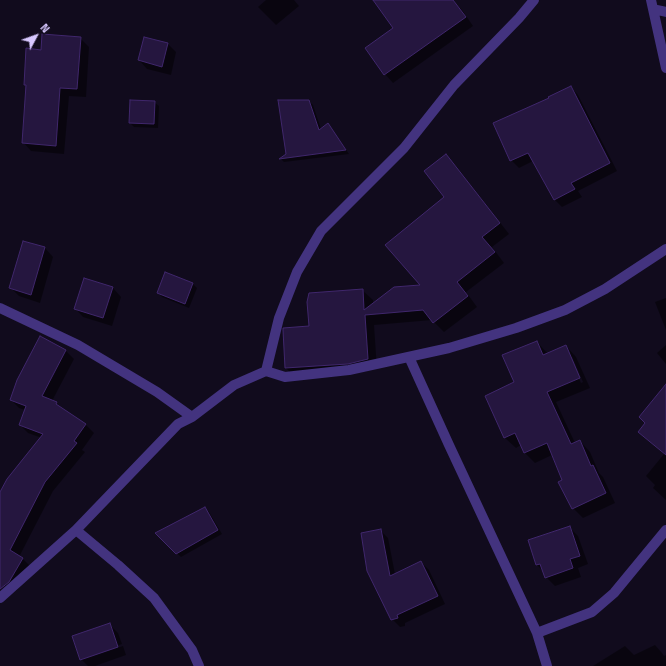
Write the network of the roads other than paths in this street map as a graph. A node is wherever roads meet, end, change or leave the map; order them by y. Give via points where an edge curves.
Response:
1 (534, 0) edge
2 (652, 4) edge
3 (666, 12) edge
4 (666, 68) edge
5 (666, 249) edge
6 (0, 308) edge
7 (409, 357) junction
8 (266, 372) junction
9 (192, 417) junction
10 (76, 530) junction
11 (666, 530) edge
12 (0, 598) edge
13 (537, 633) junction
14 (199, 666) edge
15 (546, 666) edge

1 - 8 street via 454,85 404,148 321,231 297,272 279,318
2 - 3 street
2 - 4 street
5 - 7 street via 605,289 565,310 516,328
6 - 9 street via 78,345 157,392
7 - 8 street via 349,370 285,377
7 - 13 street
8 - 9 street via 234,385
9 - 10 street via 178,424
10 - 12 street
10 - 14 street via 154,598 192,650
11 - 13 street via 614,593 592,612
13 - 15 street

